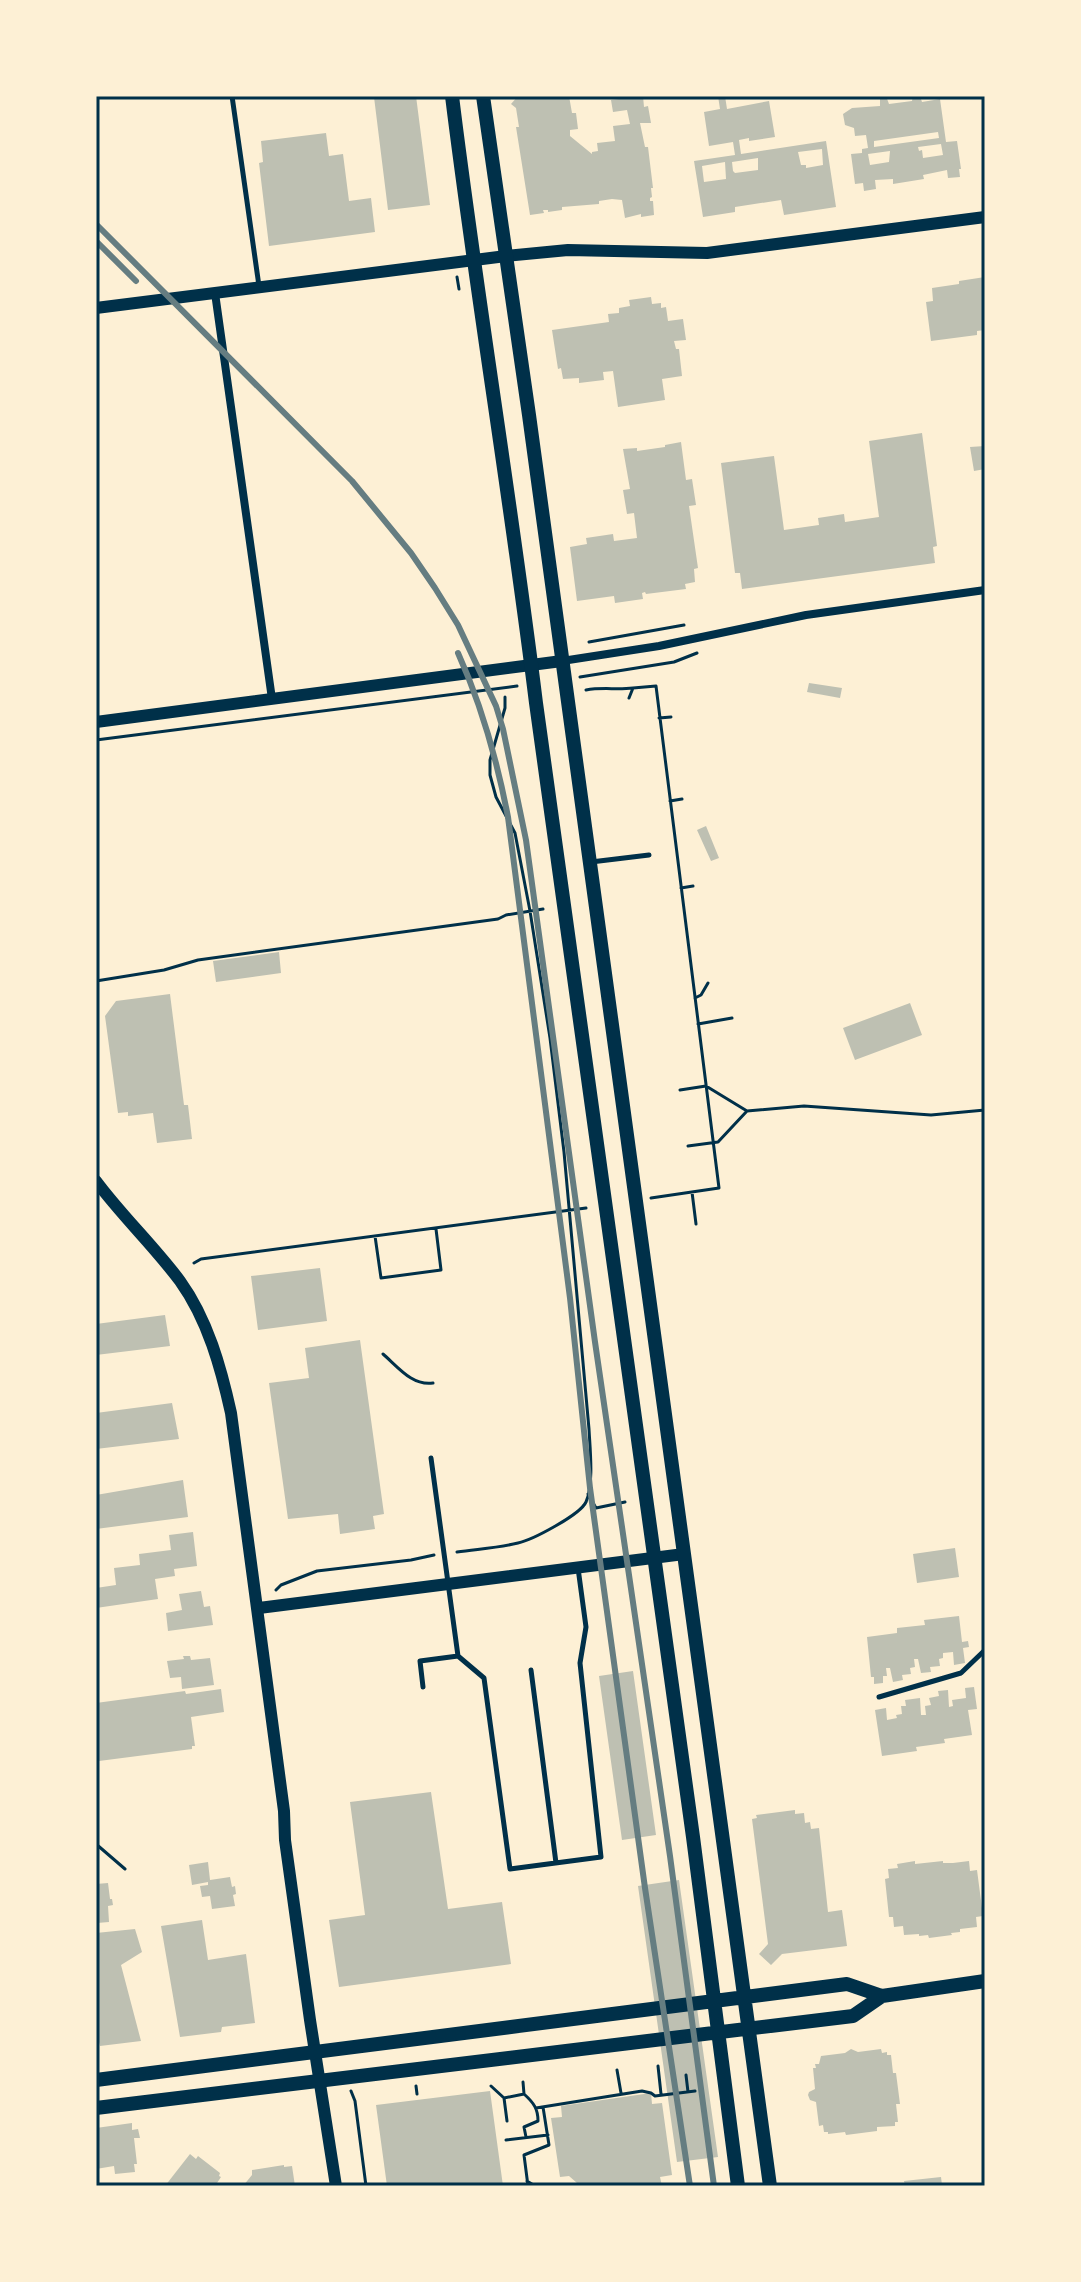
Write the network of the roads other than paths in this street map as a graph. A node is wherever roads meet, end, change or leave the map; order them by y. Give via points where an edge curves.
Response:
1 (232, 96) edge
2 (452, 96) edge
3 (483, 96) edge
4 (985, 217) edge
5 (506, 256) junction
6 (474, 260) junction
7 (259, 287) junction
8 (215, 293) junction
9 (96, 308) edge
10 (985, 590) edge
11 (562, 661) junction
12 (531, 665) junction
13 (272, 699) junction
14 (96, 722) edge
15 (649, 855) dead end
16 (590, 862) junction
17 (96, 1181) edge
18 (431, 1458) dead end
19 (684, 1554) junction
20 (654, 1558) junction
21 (578, 1568) junction
22 (448, 1584) junction
23 (259, 1608) junction
24 (985, 1650) edge
25 (458, 1656) junction
26 (531, 1670) dead end
27 (423, 1687) dead end
28 (879, 1697) dead end
29 (556, 1863) junction
30 (985, 1981) edge
31 (882, 1996) junction
32 (744, 1997) junction
33 (714, 2001) junction
34 (748, 2028) junction
35 (718, 2032) junction
36 (315, 2052) junction
37 (96, 2080) edge
38 (320, 2081) junction
39 (96, 2108) edge
40 (336, 2186) edge
41 (738, 2186) edge
42 (770, 2186) edge

1 - 7 lane
2 - 6 main road
3 - 5 main road
4 - 5 street via 707,253 568,250
5 - 6 street
5 - 11 main road
6 - 7 street
6 - 12 main road
7 - 8 street
8 - 9 street
8 - 13 street
10 - 11 street via 806,615
11 - 12 street
11 - 16 main road
12 - 13 street
12 - 20 main road
13 - 14 street
15 - 16 lane
16 - 19 main road
17 - 23 street via 180,1282 205,1327 231,1413
18 - 22 lane
19 - 20 street
19 - 32 main road
20 - 21 street
20 - 33 main road
21 - 22 street
21 - 29 lane via 586,1627 580,1663 601,1857
22 - 23 street
22 - 25 lane
23 - 36 street
24 - 28 lane via 961,1673
25 - 27 lane via 420,1661
25 - 29 lane via 484,1678 510,1869
26 - 29 lane
30 - 31 main road
31 - 32 main road via 847,1984
31 - 34 main road via 853,2016
32 - 33 main road
32 - 34 main road
33 - 35 main road
33 - 36 main road
34 - 35 main road
34 - 42 main road
35 - 38 main road
35 - 41 main road
36 - 37 main road
36 - 38 street
38 - 39 main road
38 - 40 street

